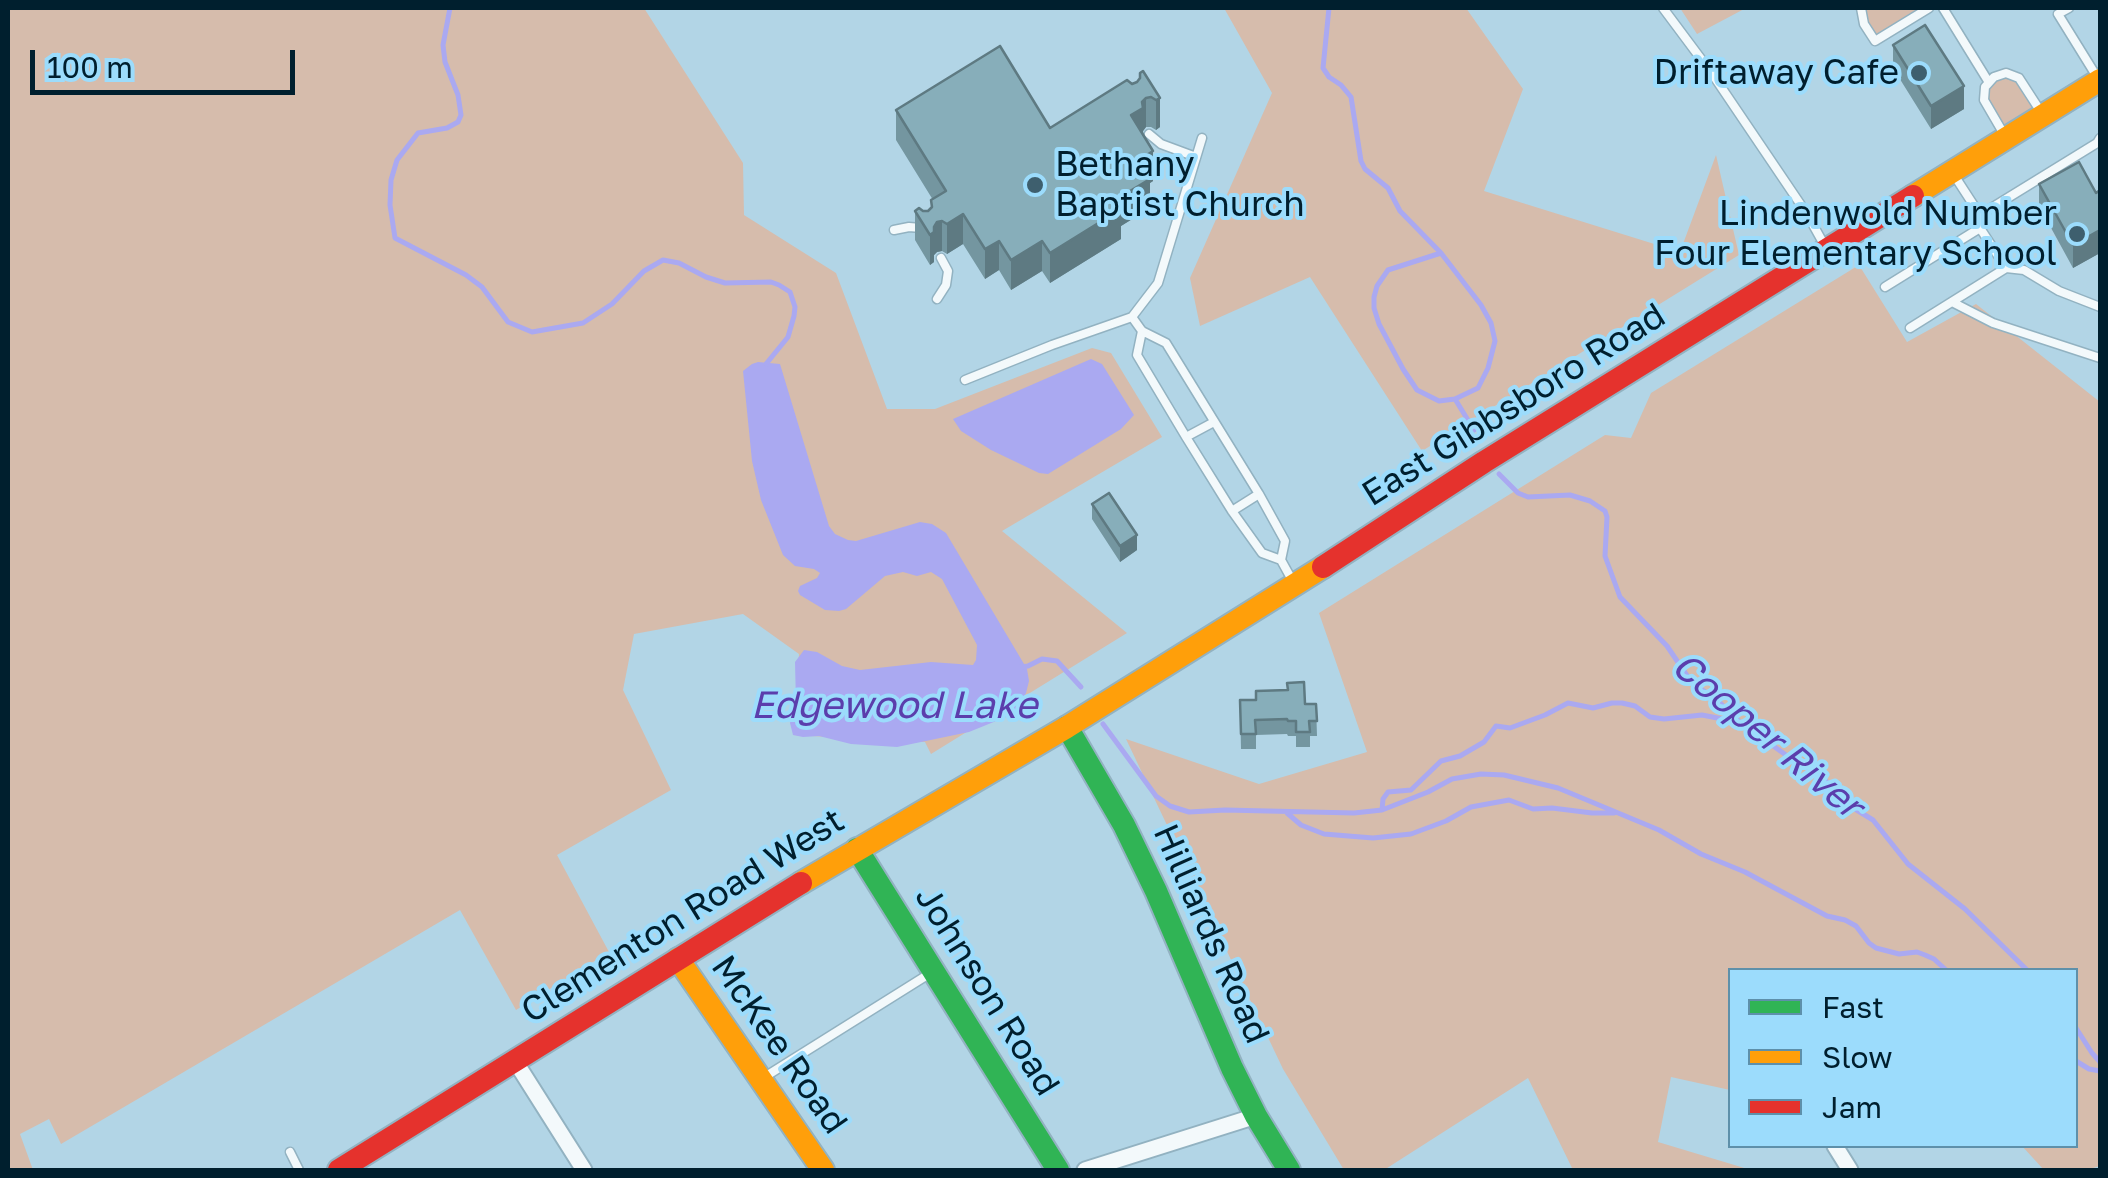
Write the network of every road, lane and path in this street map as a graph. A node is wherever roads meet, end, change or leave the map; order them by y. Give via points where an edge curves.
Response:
1 (1664, 8) edge
2 (1860, 8) edge
3 (1929, 8) edge
4 (1943, 8) edge
5 (2046, 8) edge
6 (2070, 8) edge
7 (2058, 14) junction
8 (2100, 80) edge
9 (1988, 81) junction
10 (2044, 116) junction
11 (1150, 134) dead end
12 (1202, 138) dead end
13 (2007, 138) junction
14 (2100, 138) edge
15 (1196, 157) junction
16 (1952, 172) junction
17 (1980, 215) junction
18 (1980, 228) junction
19 (894, 230) dead end
20 (925, 234) edge
21 (1827, 250) junction
22 (940, 258) dead end
23 (2006, 268) junction
24 (1885, 287) dead end
25 (937, 299) dead end
26 (1952, 302) junction
27 (2100, 307) edge
28 (1132, 317) junction
29 (1910, 328) dead end
30 (1142, 332) junction
31 (2100, 358) edge
32 (966, 380) dead end
33 (1214, 422) junction
34 (1186, 437) junction
35 (1259, 494) junction
36 (1232, 510) junction
37 (1281, 560) junction
38 (1295, 584) junction
39 (1067, 727) junction
40 (857, 849) junction
41 (678, 960) junction
42 (933, 972) junction
43 (514, 1061) junction
44 (761, 1079) junction
45 (1256, 1116) junction
46 (1837, 1148) edge
47 (290, 1152) dead end
48 (299, 1170) edge
49 (338, 1170) edge
50 (584, 1170) edge
51 (823, 1170) edge
52 (1058, 1170) edge
53 (1085, 1170) edge
54 (1289, 1170) edge
55 (1850, 1170) edge

1 - 21 lane
2 - 3 lane via 1875,41
4 - 9 lane
5 - 7 lane
6 - 7 lane
7 - 8 lane
8 - 10 main road, East Gibbsboro Road
9 - 10 lane via 2000,74 2017,77
9 - 13 lane via 1984,100
10 - 13 main road, East Gibbsboro Road
11 - 15 lane
12 - 15 lane
13 - 16 main road, East Gibbsboro Road
14 - 17 lane
15 - 28 lane via 1158,284
16 - 17 lane
16 - 21 main road, East Gibbsboro Road
17 - 18 lane
18 - 23 lane
18 - 24 lane
19 - 20 lane via 921,228
21 - 38 main road, East Gibbsboro Road
22 - 25 lane via 948,271
23 - 26 lane
23 - 27 lane via 2024,270
26 - 29 lane
26 - 31 lane
28 - 30 lane
28 - 32 lane
30 - 33 lane via 1166,344
30 - 34 lane via 1137,355
33 - 34 lane
33 - 35 lane
34 - 36 lane
35 - 36 lane
35 - 37 lane via 1286,542
36 - 37 lane via 1262,553
37 - 38 lane
38 - 39 main road, East Gibbsboro Road
39 - 40 main road, Clementon Road West
39 - 45 main road, Hilliards Road via 1156,890
40 - 41 main road, Clementon Road West
40 - 42 main road, Johnson Road
41 - 43 main road, Clementon Road West
41 - 44 main road, McKee Road
42 - 44 lane
42 - 52 main road, Johnson Road
43 - 49 main road, Clementon Road West
43 - 50 street
44 - 51 main road, McKee Road
45 - 53 street
45 - 54 main road, Hilliards Road
46 - 55 street
47 - 48 lane

